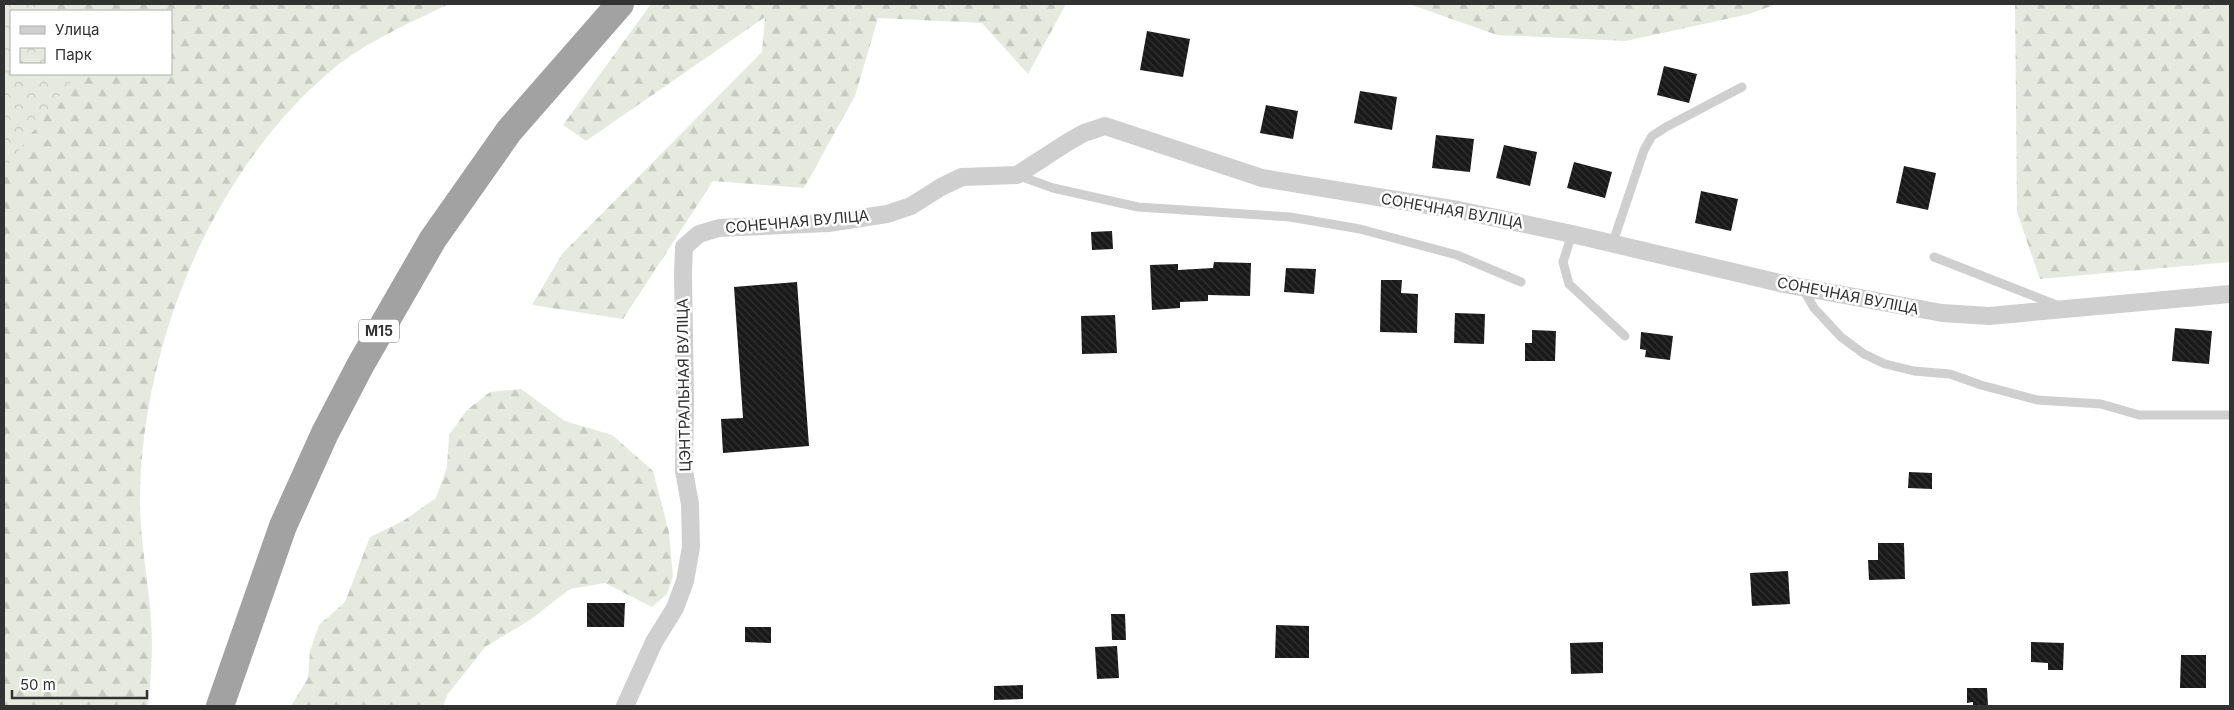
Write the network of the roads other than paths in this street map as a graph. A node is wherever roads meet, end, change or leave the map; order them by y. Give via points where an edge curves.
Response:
1 (620, 4) edge
2 (1742, 87) dead end
3 (1017, 175) junction
4 (699, 234) joint
5 (1572, 234) junction
6 (1612, 245) junction
7 (1934, 258) dead end
8 (1521, 282) dead end
9 (1802, 287) junction
10 (2230, 294) edge
11 (2066, 309) junction
12 (1624, 336) dead end
13 (2230, 414) edge
14 (220, 706) edge
15 (625, 706) edge

1 - 14 highway, М15 via 510,131 433,239 384,322 325,433 283,526
2 - 6 lane via 1652,136 1644,150
3 - 4 street, СОНЕЧНАЯ ВУЛІЦА via 962,176 911,206 888,214 828,222 719,228
3 - 5 street, СОНЕЧНАЯ ВУЛІЦА via 1084,133 1105,126 1262,178 1458,210
3 - 8 lane via 1053,188 1138,207 1290,217 1360,229 1457,255
4 - 15 street, ЦЭНТРАЛЬНАЯ ВУЛІЦА via 684,247 684,471 690,504 691,547 686,581
5 - 6 street, СОНЕЧНАЯ ВУЛІЦА
5 - 12 lane via 1563,262 1569,284
6 - 9 street, СОНЕЧНАЯ ВУЛІЦА
7 - 11 lane
9 - 11 street, СОНЕЧНАЯ ВУЛІЦА via 1942,313 1989,316
9 - 13 lane via 1814,308 1841,337 1885,364 1914,371 1950,374 1981,386 2036,400 2101,404 2139,415
10 - 11 street, СОНЕЧНАЯ ВУЛІЦА

